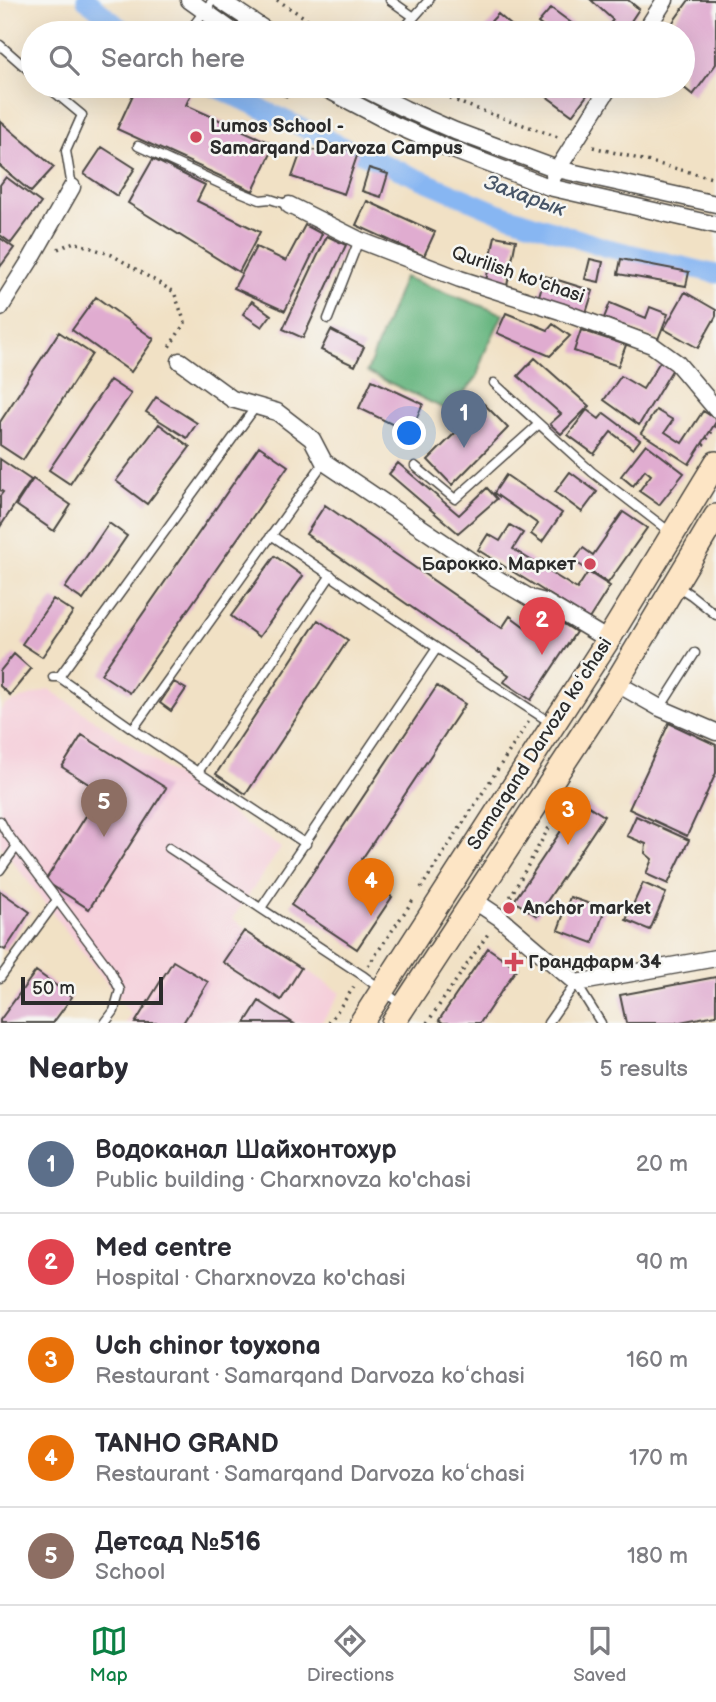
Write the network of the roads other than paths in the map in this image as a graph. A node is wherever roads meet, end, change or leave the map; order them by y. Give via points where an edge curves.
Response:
1 (189, 0) edge
2 (220, 0) edge
3 (390, 0) edge
4 (429, 0) edge
5 (665, 0) edge
6 (209, 6) edge
7 (414, 17) junction
8 (197, 21) edge
9 (224, 21) edge
10 (252, 21) edge
11 (410, 21) edge
12 (652, 21) edge
13 (0, 46) edge
14 (21, 64) edge
15 (61, 98) edge
16 (363, 98) edge
17 (375, 98) edge
18 (602, 98) edge
19 (138, 146) dead end
20 (557, 169) junction
21 (72, 187) joint
22 (549, 187) junction
23 (716, 204) edge
24 (289, 205) joint
25 (716, 225) edge
26 (359, 240) junction
27 (0, 308) edge
28 (328, 319) dead end
29 (180, 361) dead end
30 (494, 383) dead end
31 (257, 405) junction
32 (716, 410) edge
33 (539, 424) junction
34 (709, 455) edge
35 (324, 463) junction
36 (415, 466) dead end
37 (716, 516) edge
38 (672, 534) junction
39 (271, 535) junction
40 (331, 575) junction
41 (674, 585) junction
42 (716, 615) edge
43 (608, 640) junction
44 (437, 648) junction
45 (695, 653) dead end
46 (616, 683) junction
47 (660, 708) junction
48 (544, 718) junction
49 (133, 729) junction
50 (716, 732) edge
51 (198, 772) junction
52 (0, 821) edge
53 (306, 844) junction
54 (17, 846) junction
55 (169, 848) dead end
56 (0, 870) edge
57 (57, 900) junction
58 (475, 901) junction
59 (261, 908) junction
60 (716, 958) edge
61 (0, 978) edge
62 (576, 983) junction
63 (382, 990) junction
64 (399, 1015) edge
65 (105, 1023) edge
66 (361, 1023) edge
67 (548, 1023) edge
68 (601, 1023) edge

1 - 6 street
2 - 10 street
3 - 7 lane
4 - 7 lane
5 - 12 street
6 - 8 lane
6 - 9 street
7 - 11 lane
13 - 14 lane
15 - 21 lane via 82,115 66,151
16 - 22 street via 395,125
17 - 20 street
18 - 20 street
19 - 24 lane via 260,200
20 - 22 street
20 - 23 street
21 - 27 street
22 - 25 street
24 - 26 street, Qurilish ko'chasi
26 - 28 lane
26 - 32 street, Qurilish ko'chasi via 652,345 677,363
29 - 31 street via 232,399
30 - 33 lane
31 - 35 street via 277,412 312,439
31 - 49 lane via 56,677
33 - 36 lane via 455,499
33 - 38 lane
34 - 38 main road, Samarqand Darvoza koʻchasi
35 - 39 lane
35 - 43 street via 496,578
37 - 41 main road, Samarqand Darvoza koʻchasi
38 - 43 main road, Samarqand Darvoza koʻchasi
39 - 40 lane
39 - 49 lane
40 - 44 lane
40 - 51 lane
41 - 42 lane
41 - 46 main road, Samarqand Darvoza koʻchasi
43 - 48 main road, Samarqand Darvoza koʻchasi
44 - 48 lane
44 - 53 lane
45 - 47 lane
46 - 47 street
46 - 58 main road, Samarqand Darvoza koʻchasi
47 - 50 street
48 - 63 main road, Samarqand Darvoza koʻchasi
49 - 51 lane
51 - 53 lane
52 - 54 lane
53 - 59 lane
54 - 56 lane
54 - 57 lane
55 - 59 lane
57 - 61 lane
57 - 65 lane via 120,990 114,1012
58 - 62 street
58 - 64 main road, Samarqand Darvoza koʻchasi
59 - 63 lane
60 - 62 street
62 - 67 lane
62 - 68 lane
63 - 64 lane
63 - 66 main road, Samarqand Darvoza koʻchasi

